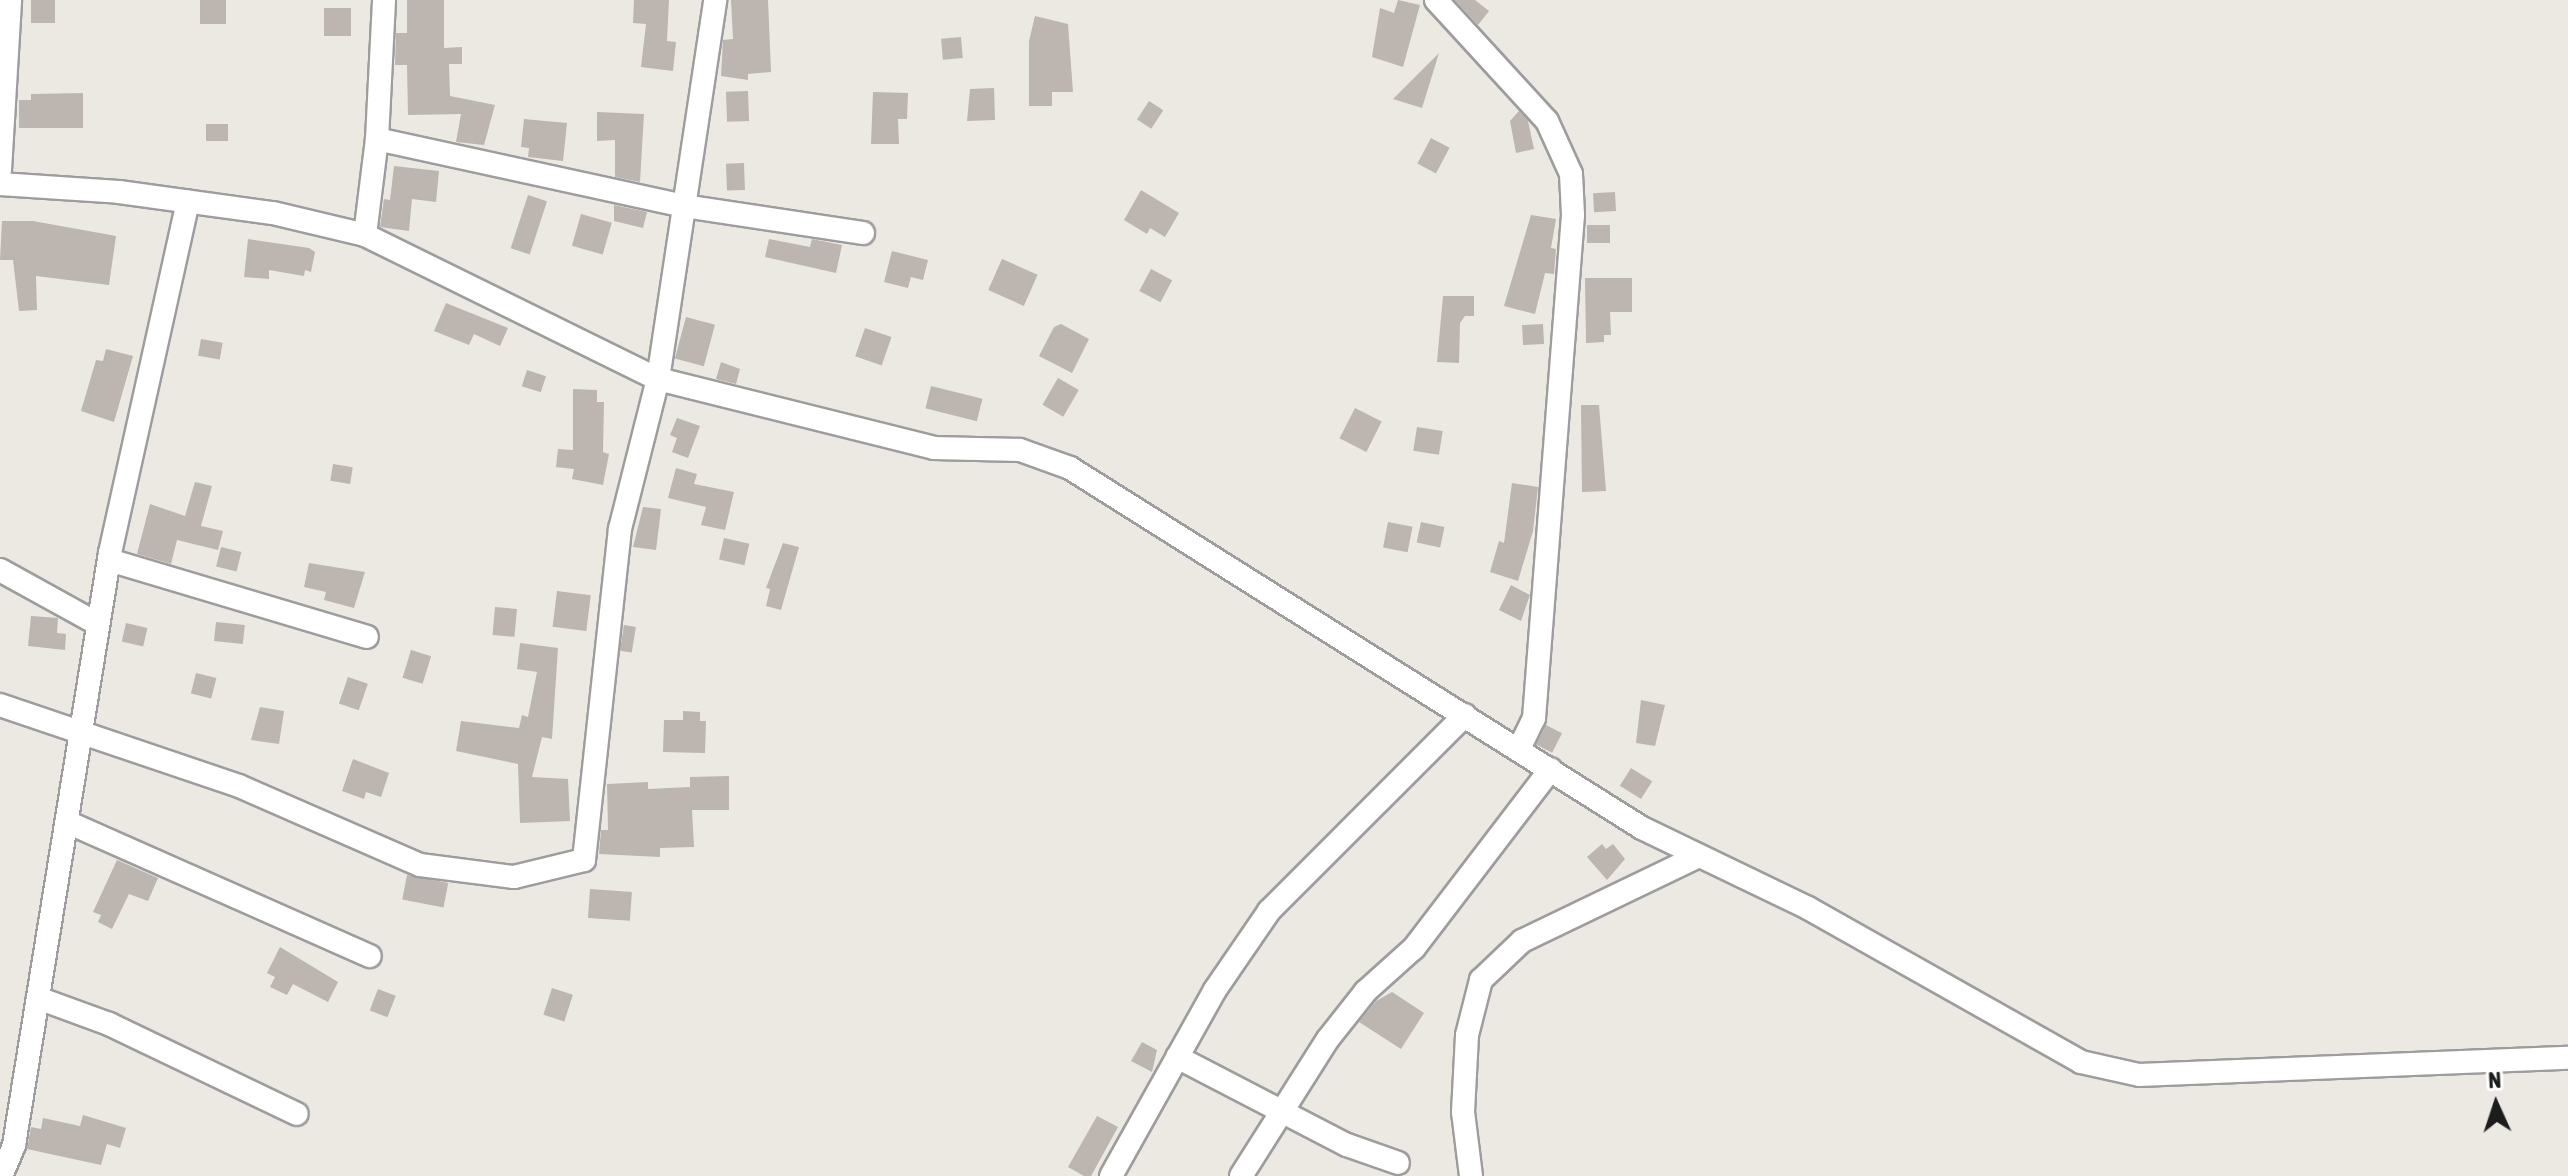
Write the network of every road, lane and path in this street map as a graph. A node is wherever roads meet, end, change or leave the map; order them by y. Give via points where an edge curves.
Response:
1 (10, 0) edge
2 (384, 0) edge
3 (715, 0) edge
4 (1436, 0) edge
5 (377, 139) junction
6 (0, 170) edge
7 (0, 184) edge
8 (188, 202) junction
9 (684, 206) junction
10 (863, 233) dead end
11 (365, 235) junction
12 (658, 379) junction
13 (109, 560) junction
14 (0, 570) edge
15 (98, 624) junction
16 (367, 637) dead end
17 (0, 705) edge
18 (1465, 715) junction
19 (81, 733) junction
20 (1519, 749) junction
21 (1551, 769) junction
22 (67, 822) junction
23 (1699, 856) junction
24 (370, 956) dead end
25 (38, 998) junction
26 (1177, 1057) junction
27 (2568, 1058) edge
28 (10, 1103) edge
29 (1281, 1111) junction
30 (297, 1114) dead end
31 (1398, 1163) dead end
32 (1, 1176) edge
33 (1111, 1176) edge
34 (1241, 1176) edge
35 (1471, 1176) edge

1 - 6 street
2 - 5 street
3 - 9 street
4 - 20 street via 1547,121 1571,174 1573,215 1535,703
5 - 9 street
5 - 11 street
7 - 8 street
8 - 11 street via 273,213
8 - 13 street
9 - 10 street
9 - 12 street
11 - 12 street
12 - 18 street via 934,448 1020,450 1070,468
12 - 19 street via 620,529 584,860 514,877 420,865 239,786
13 - 15 street
13 - 16 street
14 - 15 street
15 - 19 street
17 - 19 street
18 - 20 street
18 - 26 street via 1269,911
19 - 22 street
20 - 21 street
21 - 23 street via 1642,828
21 - 29 street via 1414,948 1366,991 1328,1039
22 - 24 street
22 - 25 street
23 - 27 street via 1808,908 1980,1009 2096,1065 2139,1075
23 - 35 street via 1522,941 1481,980 1467,1035 1463,1112
25 - 28 street
25 - 30 street via 109,1024
26 - 29 street
26 - 33 street
28 - 32 street via 14,1145
29 - 31 street via 1347,1145
29 - 34 street

